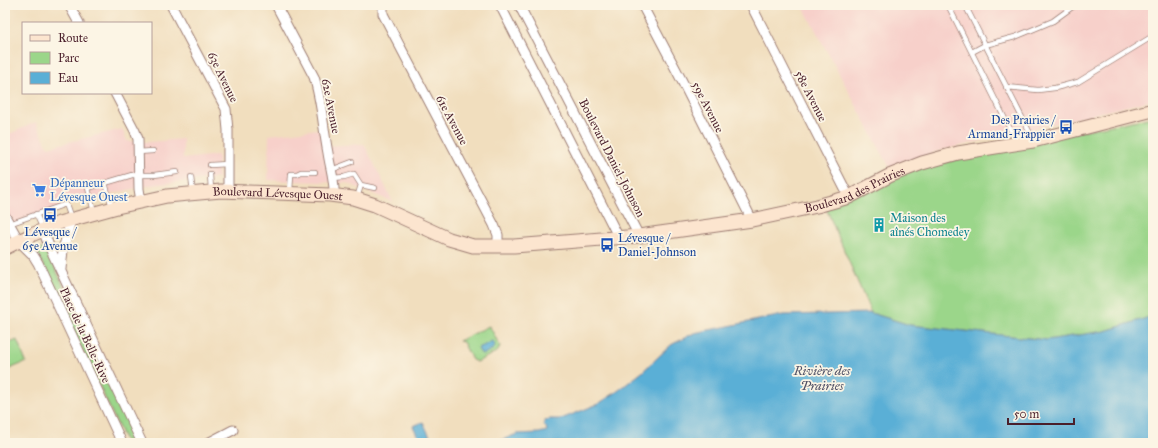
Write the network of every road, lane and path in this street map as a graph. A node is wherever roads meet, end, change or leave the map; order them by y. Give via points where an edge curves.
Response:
1 (69, 5) edge
2 (171, 5) edge
3 (276, 5) edge
4 (383, 5) edge
5 (500, 5) edge
6 (519, 5) edge
7 (642, 5) edge
8 (751, 5) edge
9 (948, 5) edge
10 (965, 5) edge
11 (1075, 5) edge
12 (78, 22) edge
13 (1153, 36) edge
14 (985, 45) junction
15 (972, 52) junction
16 (1006, 87) junction
17 (564, 91) junction
18 (116, 94) edge
19 (547, 98) junction
20 (1153, 110) edge
21 (1033, 141) junction
22 (1017, 144) junction
23 (153, 151) dead end
24 (138, 152) junction
25 (352, 162) dead end
26 (228, 164) junction
27 (210, 165) dead end
28 (177, 172) dead end
29 (315, 172) dead end
30 (210, 174) dead end
31 (332, 174) junction
32 (139, 175) junction
33 (191, 177) dead end
34 (105, 183) junction
35 (361, 185) junction
36 (375, 188) dead end
37 (212, 191) junction
38 (228, 191) junction
39 (193, 193) junction
40 (290, 193) junction
41 (334, 195) junction
42 (849, 197) junction
43 (141, 200) junction
44 (357, 200) junction
45 (113, 208) junction
46 (95, 213) junction
47 (36, 214) junction
48 (7, 220) edge
49 (71, 220) junction
50 (752, 220) junction
51 (43, 230) junction
52 (639, 236) junction
53 (619, 238) junction
54 (19, 241) junction
55 (551, 243) joint
56 (498, 246) junction
57 (5, 248) edge
58 (61, 271) junction
59 (234, 430) dead end
60 (122, 443) edge
61 (142, 443) edge
62 (208, 443) edge

1 - 12 street
2 - 26 street, 63e Avenue via 226,109
3 - 31 street, 62e Avenue via 318,89
4 - 56 street, 61e Avenue via 383,14 494,225 498,235
5 - 19 street
6 - 17 street, Boulevard Daniel-Johnson
7 - 50 street, 59e Avenue
8 - 42 street, 58e Avenue
9 - 15 lane
10 - 14 lane
11 - 14 lane via 1053,21 1015,37
13 - 16 lane via 1078,82 1038,90
14 - 15 lane
14 - 16 lane
15 - 22 lane
16 - 21 lane
17 - 19 street, Boulevard Daniel-Johnson
17 - 52 street, Boulevard Daniel-Johnson
18 - 24 street via 135,131
19 - 53 street
20 - 21 street, Boulevard des Prairies
21 - 22 street, Boulevard des Prairies
22 - 42 street, Boulevard des Prairies via 958,153 922,163 889,176
23 - 24 lane
24 - 32 street
25 - 31 lane
26 - 27 lane
26 - 38 street, 63e Avenue
28 - 32 lane
29 - 40 lane via 291,174
30 - 37 lane
31 - 35 lane via 344,177 354,174
31 - 41 street, 62e Avenue
32 - 34 lane
32 - 43 street
33 - 39 lane
34 - 45 lane
34 - 46 lane via 88,188
35 - 36 lane
35 - 44 lane
37 - 38 street, Boulevard Lévesque Ouest
37 - 39 street, Boulevard Lévesque Ouest
38 - 40 street, Boulevard Lévesque Ouest
39 - 43 street, Boulevard Lévesque Ouest
40 - 41 street, Boulevard Lévesque Ouest
41 - 44 street, Boulevard Lévesque Ouest
42 - 50 street, Boulevard des Prairies
43 - 45 street, Boulevard Lévesque Ouest
44 - 56 street, Boulevard Lévesque Ouest via 375,205 453,240 473,246
45 - 46 street, Boulevard Lévesque Ouest
46 - 49 street, Boulevard Lévesque Ouest
47 - 48 lane
47 - 49 lane via 66,204
47 - 51 lane
48 - 54 street, Place de la Belle-Rive
49 - 51 street, Boulevard Lévesque Ouest
49 - 58 street, Place de la Belle-Rive via 64,244
50 - 52 street, Boulevard des Prairies
51 - 54 street, Boulevard Lévesque Ouest
51 - 58 street, Place de la Belle-Rive
52 - 53 street, Boulevard des Prairies
53 - 55 street, Boulevard des Prairies
54 - 57 street, Boulevard Lévesque Ouest
54 - 60 street, Place de la Belle-Rive via 38,263
55 - 56 street, Boulevard Lévesque Ouest
58 - 61 street, Place de la Belle-Rive
59 - 62 street

